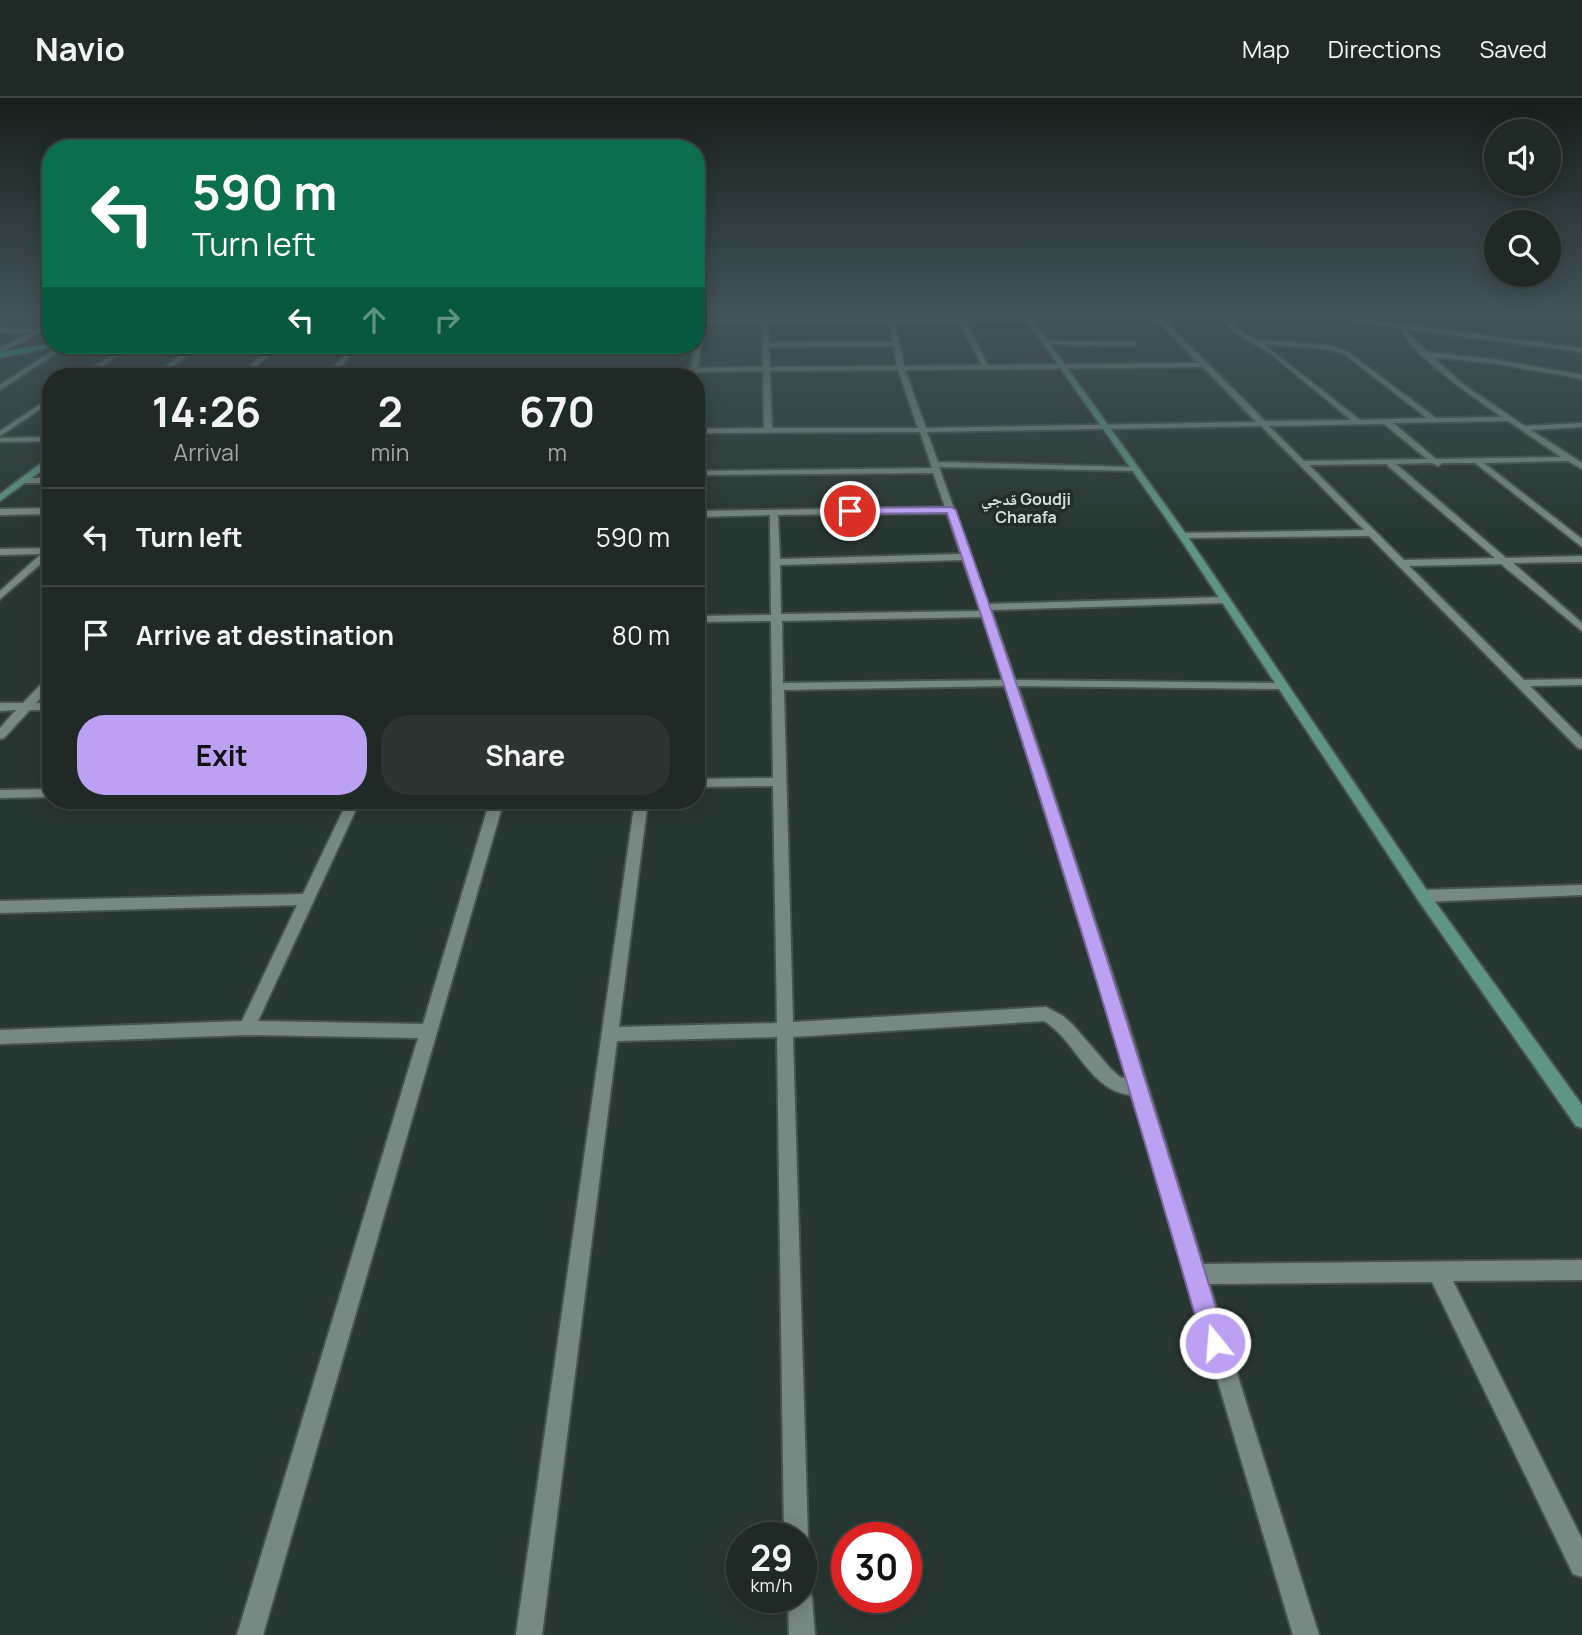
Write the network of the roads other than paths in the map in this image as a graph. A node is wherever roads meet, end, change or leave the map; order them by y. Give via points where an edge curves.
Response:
1 (767, 388) edge
2 (908, 388) edge
3 (1077, 388) edge
4 (1228, 388) edge
5 (1314, 388) edge
6 (1392, 388) edge
7 (1465, 388) edge
8 (42, 407) edge
9 (1510, 419) junction
10 (1434, 420) junction
11 (1357, 421) junction
12 (1385, 421) junction
13 (1262, 423) junction
14 (1102, 425) junction
15 (1582, 425) edge
16 (1524, 428) junction
17 (768, 430) junction
18 (924, 430) junction
19 (705, 431) edge
20 (0, 437) edge
21 (42, 439) edge
22 (1570, 459) junction
23 (1303, 463) junction
24 (1479, 463) junction
25 (1391, 464) junction
26 (1438, 464) junction
27 (42, 467) edge
28 (937, 467) junction
29 (1582, 467) edge
30 (1136, 468) junction
31 (705, 473) edge
32 (42, 480) edge
33 (23, 481) junction
34 (0, 498) edge
35 (951, 510) junction
36 (0, 512) edge
37 (42, 512) edge
38 (774, 513) junction
39 (705, 514) edge
40 (1369, 533) junction
41 (1182, 536) junction
42 (1582, 544) edge
43 (42, 551) edge
44 (0, 552) edge
45 (967, 557) junction
46 (42, 558) edge
47 (1582, 559) edge
48 (1503, 561) junction
49 (775, 562) junction
50 (1400, 563) junction
51 (0, 596) edge
52 (1224, 600) junction
53 (984, 610) junction
54 (776, 618) junction
55 (705, 620) edge
56 (1582, 628) edge
57 (1011, 682) junction
58 (1582, 682) edge
59 (1521, 683) junction
60 (777, 687) junction
61 (1280, 687) junction
62 (42, 690) edge
63 (42, 706) edge
64 (0, 707) edge
65 (26, 707) junction
66 (0, 735) edge
67 (1582, 745) edge
68 (778, 782) junction
69 (705, 783) edge
70 (42, 793) edge
71 (0, 794) edge
72 (349, 809) edge
73 (493, 809) edge
74 (639, 809) edge
75 (1582, 890) edge
76 (1423, 896) junction
77 (306, 899) junction
78 (0, 906) edge
79 (247, 1028) junction
80 (786, 1030) junction
81 (428, 1031) junction
82 (610, 1034) junction
83 (0, 1037) edge
84 (1139, 1087) junction
85 (1582, 1120) edge
86 (1582, 1270) edge
87 (1437, 1271) junction
88 (1195, 1274) junction
89 (796, 1522) edge
90 (1582, 1565) edge
91 (801, 1613) edge
92 (250, 1635) edge
93 (529, 1635) edge
94 (802, 1635) edge
95 (1306, 1635) edge

1 - 17 street
2 - 18 street
3 - 14 main road
4 - 13 street
5 - 11 street
6 - 10 street
7 - 9 street
8 - 20 street
9 - 10 street
9 - 16 street
10 - 12 street
11 - 12 street
11 - 13 street
12 - 26 street
13 - 14 street
13 - 23 street
14 - 18 street
14 - 30 main road
15 - 16 street
16 - 22 street
17 - 18 street
17 - 19 street
18 - 28 street
20 - 21 street
22 - 24 street
22 - 29 street
23 - 25 street
23 - 40 street
24 - 26 street
24 - 42 street
25 - 26 street
25 - 48 street
27 - 33 main road
28 - 30 street
28 - 31 street
28 - 35 street
30 - 41 main road
32 - 33 street
33 - 34 main road
35 - 38 street
35 - 45 street
36 - 37 street
38 - 39 street
38 - 49 street
40 - 41 street
40 - 50 street
41 - 52 main road
43 - 44 street
45 - 49 street
45 - 53 street
46 - 51 street
47 - 48 street
48 - 50 street
48 - 56 street
49 - 54 street
50 - 59 street
52 - 53 street
52 - 61 main road
53 - 54 street
53 - 57 street
54 - 55 street
54 - 60 street
57 - 60 street
57 - 61 street
57 - 84 street
58 - 59 street
59 - 67 street
60 - 68 street
61 - 76 main road
62 - 65 street
63 - 65 street
64 - 65 street
65 - 66 street
68 - 69 street
68 - 80 street
70 - 71 street
72 - 77 street
73 - 81 street
74 - 82 street
75 - 76 street
76 - 85 main road
77 - 78 street
77 - 79 street
79 - 81 street
79 - 83 street
80 - 82 street
80 - 84 street via 1046,1014 1067,1027 1111,1081
80 - 89 street
81 - 92 street
82 - 93 street
84 - 88 street
86 - 87 street
87 - 88 street
87 - 90 street
88 - 95 street
91 - 94 street

